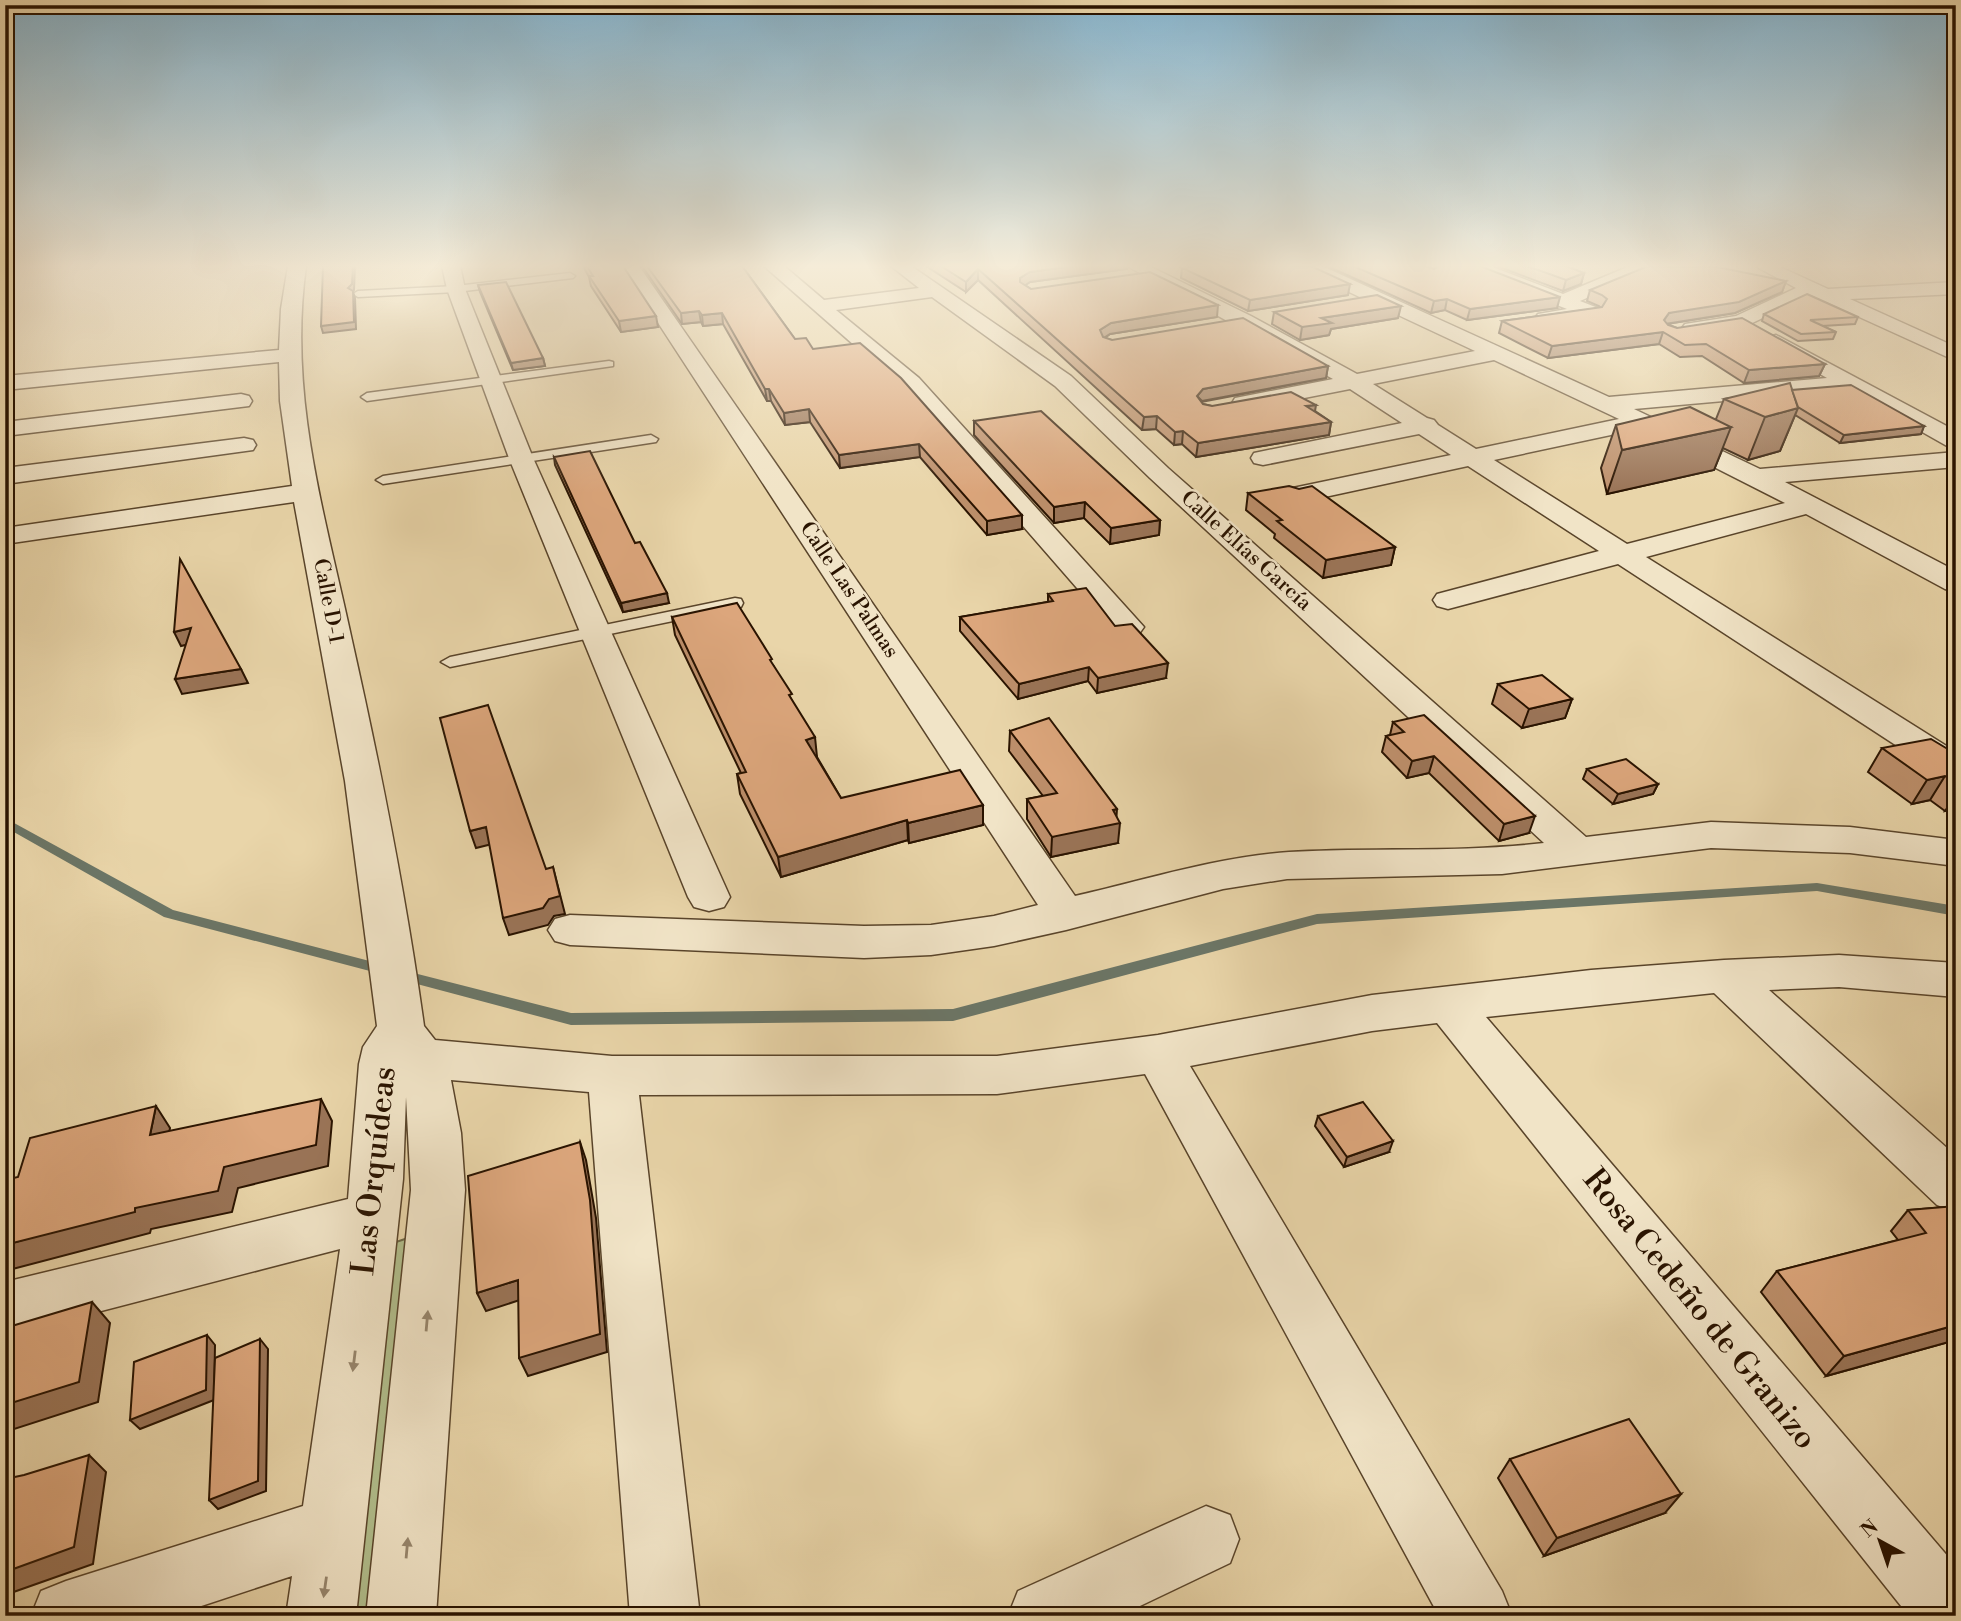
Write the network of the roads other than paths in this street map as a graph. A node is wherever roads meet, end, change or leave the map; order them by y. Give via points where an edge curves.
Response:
1 (289, 342) edge
2 (476, 342) edge
3 (681, 342) edge
4 (862, 342) edge
5 (1008, 342) edge
6 (1282, 342) edge
7 (1475, 342) edge
8 (1778, 342) edge
9 (1927, 342) edge
10 (1500, 353) junction
11 (289, 355) junction
12 (1956, 355) edge
13 (609, 364) dead end
14 (490, 380) junction
15 (5, 383) edge
16 (1356, 383) junction
17 (1851, 383) junction
18 (366, 397) dead end
19 (241, 401) dead end
20 (1608, 404) junction
21 (1223, 407) edge
22 (1643, 421) junction
23 (1426, 425) junction
24 (5, 429) edge
25 (651, 439) dead end
26 (1956, 441) edge
27 (244, 445) dead end
28 (1476, 457) junction
29 (521, 458) junction
30 (1264, 458) dead end
31 (1956, 459) edge
32 (5, 476) edge
33 (1756, 477) junction
34 (383, 480) dead end
35 (307, 492) junction
36 (1297, 495) edge
37 (1809, 505) junction
38 (5, 536) edge
39 (1625, 553) junction
40 (1956, 583) edge
41 (1448, 600) dead end
42 (735, 603) edge
43 (1128, 627) edge
44 (596, 630) junction
45 (450, 662) dead end
46 (1956, 768) edge
47 (1579, 853) junction
48 (1956, 853) edge
49 (709, 898) dead end
50 (1066, 915) junction
51 (570, 930) dead end
52 (1724, 976) junction
53 (1956, 980) edge
54 (1447, 1002) junction
55 (411, 1044) junction
56 (1158, 1054) junction
57 (612, 1075) junction
58 (1956, 1189) edge
59 (372, 1217) junction
60 (5, 1310) edge
61 (333, 1529) junction
62 (1206, 1539) dead end
63 (66, 1616) edge
64 (321, 1616) edge
65 (401, 1616) edge
66 (665, 1616) edge
67 (1043, 1616) edge
68 (1478, 1616) edge
69 (1953, 1616) edge

1 - 11 street, Calle D-1
2 - 14 street
3 - 50 street, Calle Las Palmas
4 - 43 street via 911,383
5 - 47 street, Calle Elías García via 1063,381
6 - 16 street
7 - 10 street
8 - 17 street
9 - 12 street
10 - 16 street
10 - 20 street
11 - 15 street
11 - 35 street, Calle D-1
13 - 14 lane
14 - 18 lane
14 - 29 street
16 - 21 street
16 - 23 street
17 - 20 street
17 - 26 street
19 - 24 street
20 - 22 street
22 - 28 street
22 - 33 street
23 - 28 street
23 - 30 street
25 - 29 lane
27 - 32 street
28 - 36 street
28 - 39 street
29 - 34 lane
29 - 44 street
31 - 33 street
33 - 37 street
35 - 38 street
35 - 55 street, Calle D-1
37 - 39 street
37 - 40 street
39 - 41 street
39 - 46 street
42 - 44 lane
44 - 45 lane
44 - 49 street
47 - 48 street via 1711,835 1850,840
47 - 50 street via 1502,861 1287,866 1223,875
50 - 51 street via 994,932 931,940 864,942
52 - 53 street via 1839,971
52 - 54 street
52 - 58 street
54 - 56 street
54 - 69 street, Rosa Cedeño de Granizo
55 - 57 street
55 - 59 street, Las Orquídeas via 387,1047 383,1064
65 -> 55 street, Las Orquídeas via 438,1190 438,1153
56 - 57 street via 997,1075
56 - 68 street
57 - 66 street
59 - 60 street
59 -> 61 street, Las Orquídeas
61 - 63 street
61 -> 64 street, Las Orquídeas
62 - 67 street

